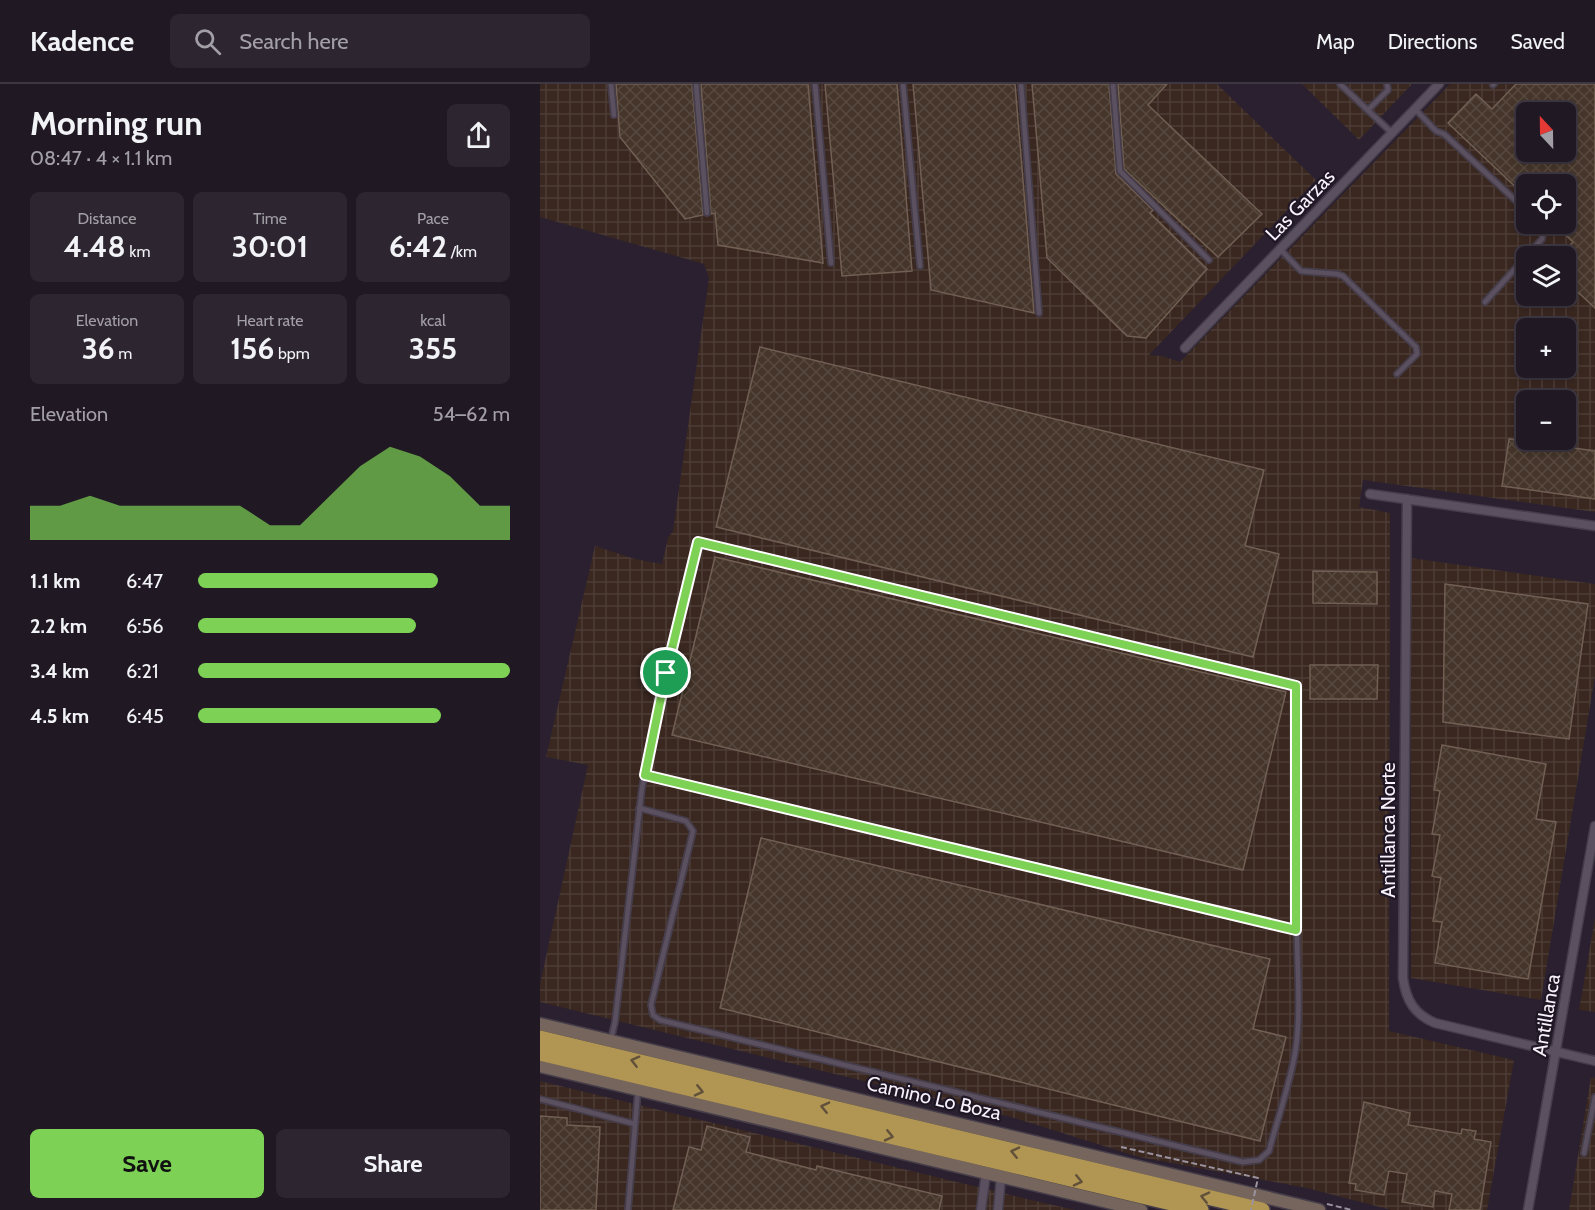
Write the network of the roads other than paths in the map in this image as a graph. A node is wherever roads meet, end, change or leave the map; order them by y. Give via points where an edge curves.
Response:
1 (611, 84) edge
2 (696, 84) edge
3 (815, 84) edge
4 (903, 84) edge
5 (1021, 84) edge
6 (1113, 84) edge
7 (1340, 84) edge
8 (1388, 84) edge
9 (1439, 84) edge
10 (1415, 109) junction
11 (1368, 110) junction
12 (614, 116) dead end
13 (1392, 133) junction
14 (1516, 201) edge
15 (707, 213) dead end
16 (1543, 234) edge
17 (1280, 249) junction
18 (1209, 260) dead end
19 (831, 263) dead end
20 (920, 266) dead end
21 (1485, 302) dead end
22 (1040, 313) dead end
23 (1185, 348) dead end
24 (1397, 374) dead end
25 (1370, 494) dead end
26 (1407, 500) junction
27 (1595, 526) edge
28 (645, 775) junction
29 (639, 808) junction
30 (1595, 826) edge
31 (1296, 930) junction
32 (540, 1024) edge
33 (540, 1038) edge
34 (610, 1041) junction
35 (1556, 1052) junction
36 (540, 1053) edge
37 (1595, 1061) edge
38 (540, 1066) edge
39 (638, 1090) junction
40 (1595, 1097) edge
41 (540, 1099) edge
42 (635, 1124) junction
43 (1584, 1153) dead end
44 (986, 1173) junction
45 (1001, 1177) junction
46 (628, 1210) edge
47 (981, 1210) edge
48 (998, 1210) edge
49 (1141, 1210) edge
50 (1201, 1210) edge
51 (1262, 1210) edge
52 (1319, 1210) edge
53 (1528, 1210) edge

1 - 12 lane
2 - 15 lane
3 - 19 lane
4 - 20 lane
5 - 22 lane
6 - 18 lane via 1120,171
7 - 11 lane
8 - 11 lane via 1388,90
9 - 10 street, Las Garzas
10 - 13 street, Las Garzas
10 - 14 lane
11 - 13 lane
13 - 17 street, Las Garzas
16 - 21 lane
17 - 23 street, Las Garzas
17 - 24 lane via 1301,271 1343,276 1416,347 1418,354
25 - 26 street
26 - 27 street
26 - 35 street, Antillanca Norte via 1404,987 1413,1008 1429,1020
28 - 29 lane
28 - 31 lane
28 - 31 lane via 698,542 1296,686
29 - 31 lane via 682,819 693,831 651,1005 656,1018 1243,1162 1259,1160 1269,1151 1290,1076 1298,1021
29 - 34 lane
30 - 35 street, Antillanca
32 - 34 street, Camino Lo Boza
51 -> 33 highway
34 - 52 street, Camino Lo Boza
35 - 37 street, Antillanca Norte
35 - 53 street, Antillanca
36 -> 50 highway
38 - 39 street
39 - 42 lane
39 - 44 street
40 - 43 lane
41 - 42 lane
42 - 46 lane
44 - 45 street
44 - 47 street
45 - 48 street
45 - 49 street

